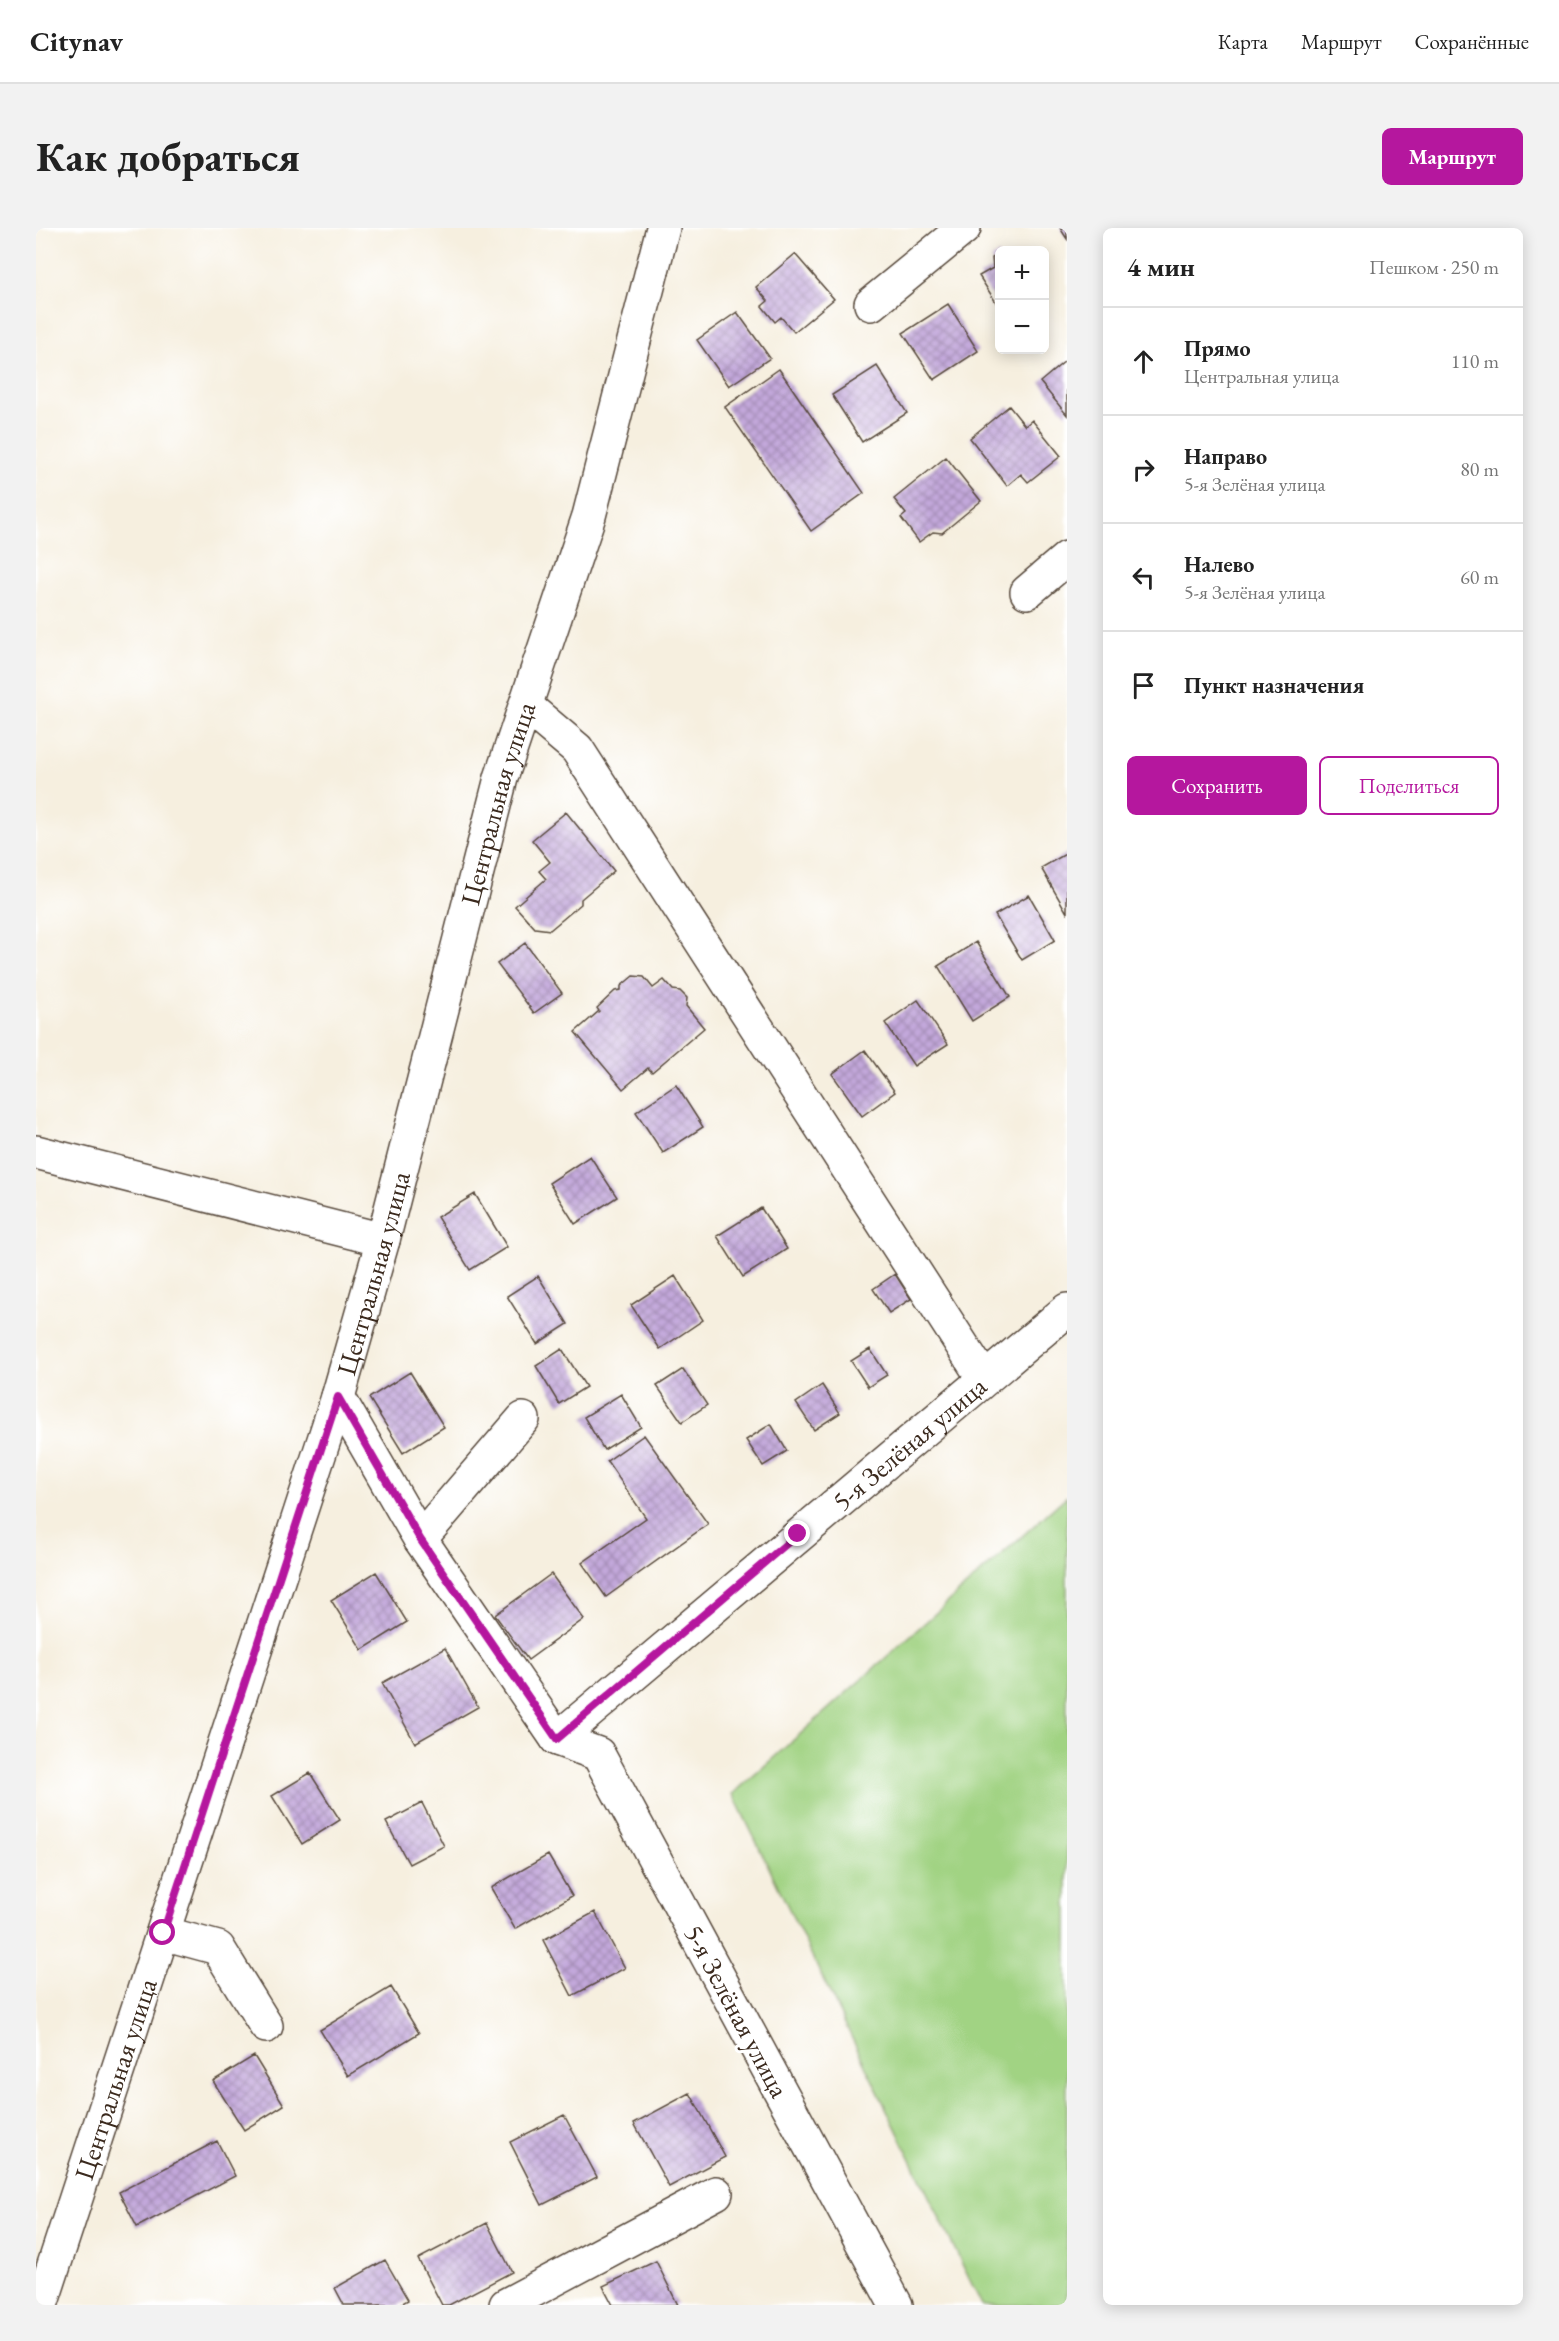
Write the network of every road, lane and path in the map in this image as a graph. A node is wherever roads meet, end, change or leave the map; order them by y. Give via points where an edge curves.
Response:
1 (663, 228) edge
2 (964, 228) edge
3 (871, 304) dead end
4 (1067, 558) edge
5 (1027, 592) dead end
6 (526, 706) junction
7 (36, 1152) edge
8 (383, 1240) junction
9 (1067, 1310) edge
10 (984, 1379) junction
11 (338, 1397) junction
12 (523, 1419) dead end
13 (420, 1539) junction
14 (557, 1739) junction
15 (163, 1933) junction
16 (266, 2026) dead end
17 (716, 2193) dead end
18 (41, 2305) edge
19 (506, 2305) edge
20 (896, 2305) edge

1 - 6 street, Центральная улица via 589,516
2 - 3 street
4 - 5 street
6 - 8 street, Центральная улица via 501,778
6 - 10 street via 578,749
7 - 8 street
8 - 11 street, Центральная улица
9 - 10 street, 5-я Зелёная улица
10 - 14 street, 5-я Зелёная улица
11 - 13 street
11 - 15 street, Центральная улица
12 - 13 street
13 - 14 street
14 - 20 street, 5-я Зелёная улица via 598,1754
15 - 16 street via 218,1948
15 - 18 street, Центральная улица
17 - 19 street

